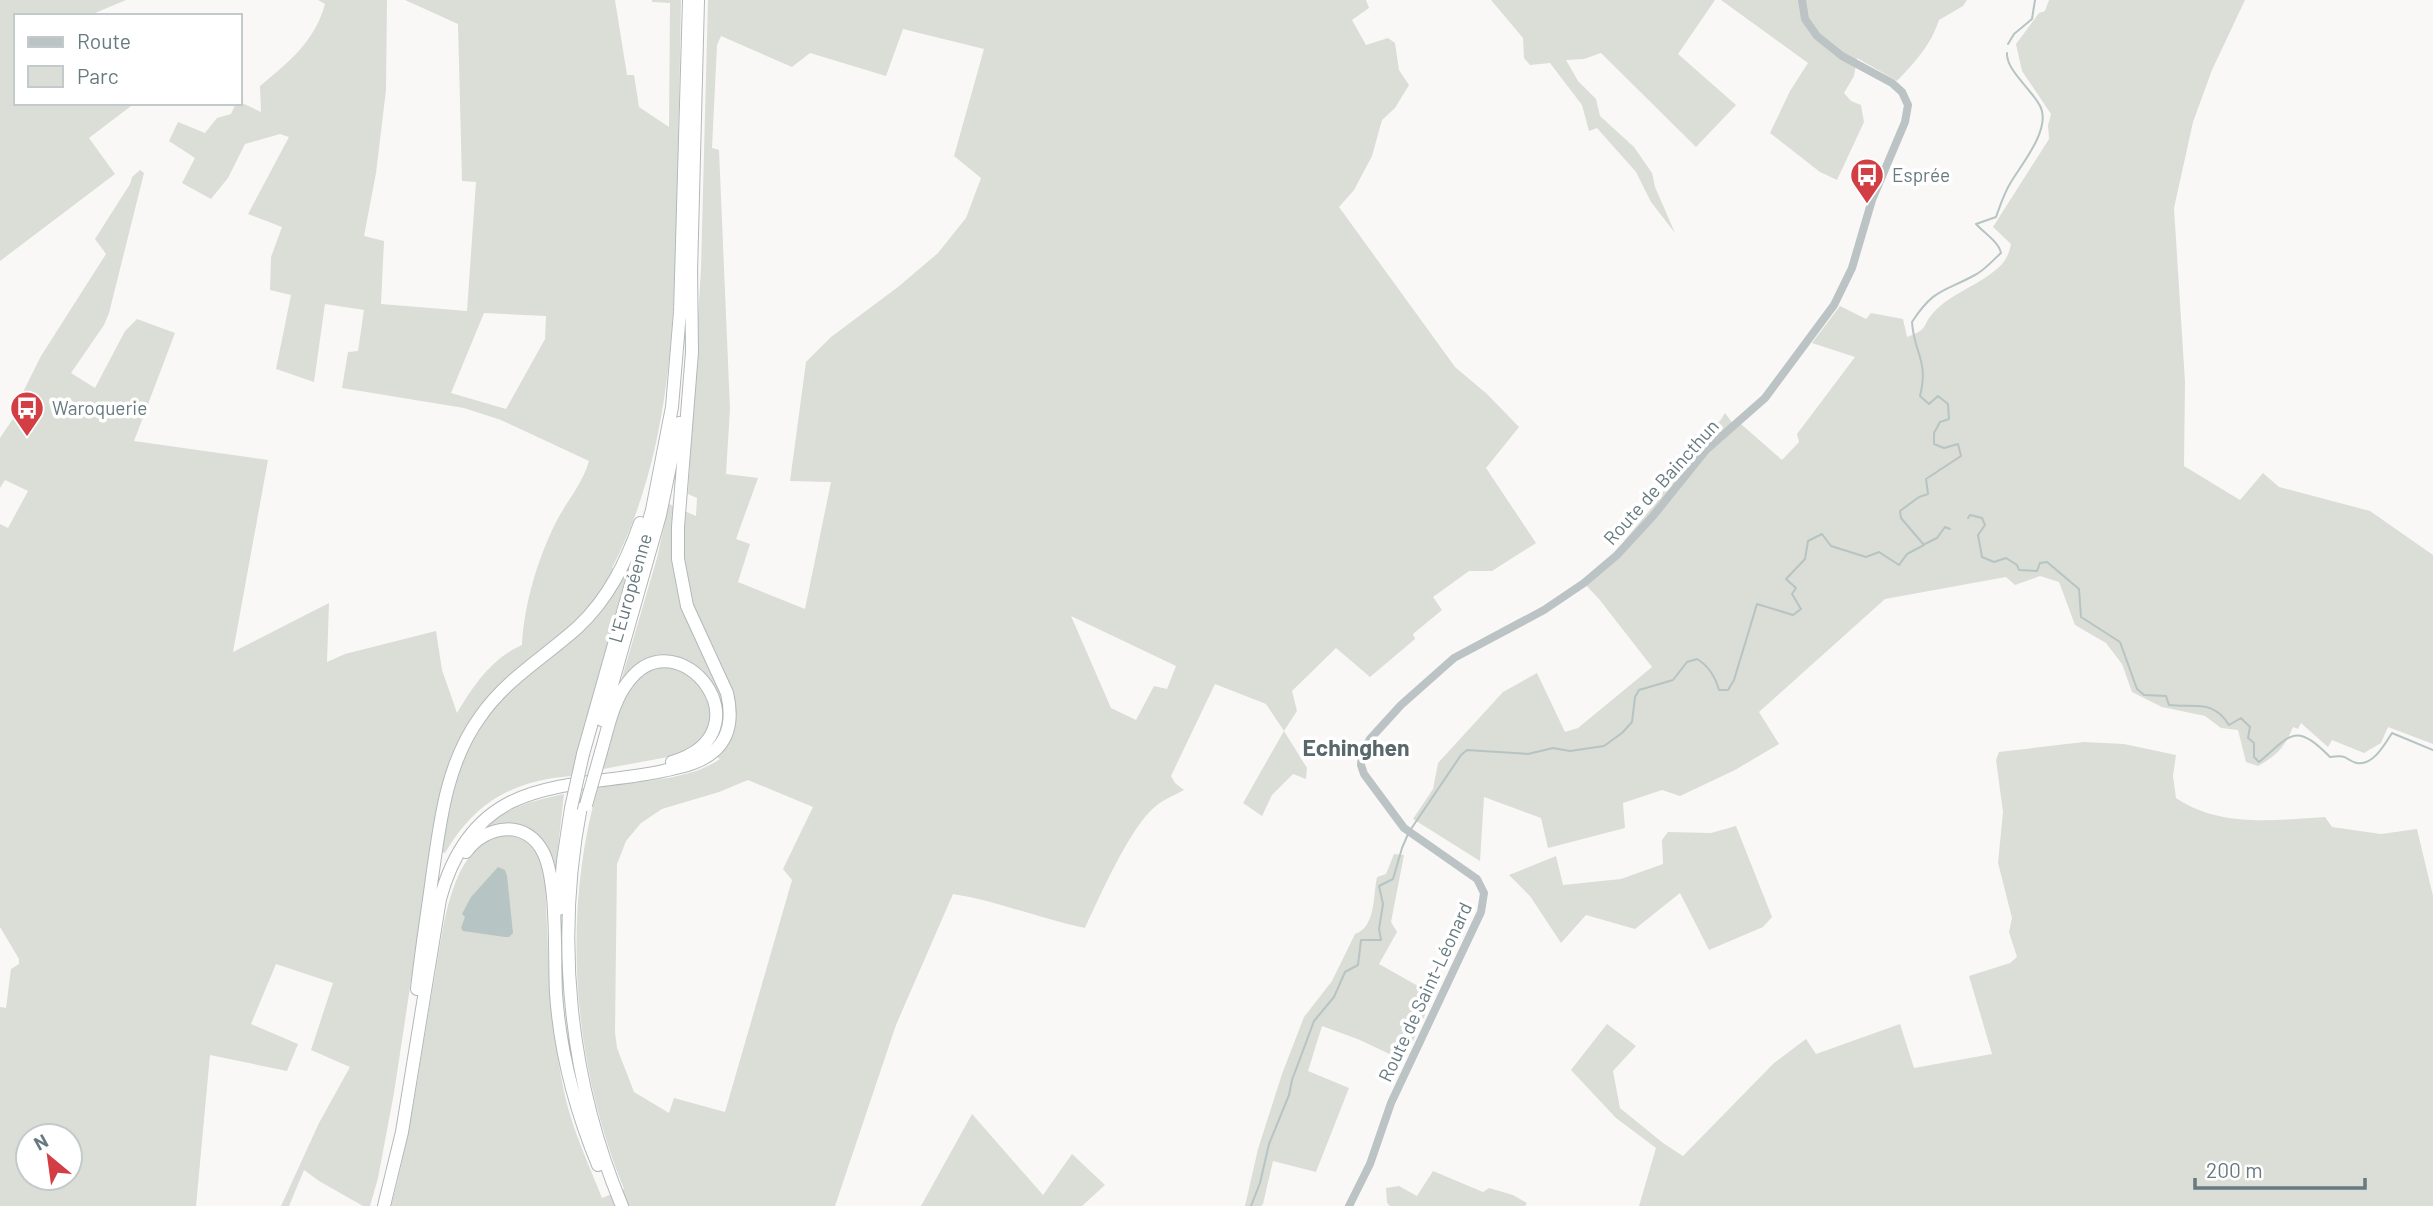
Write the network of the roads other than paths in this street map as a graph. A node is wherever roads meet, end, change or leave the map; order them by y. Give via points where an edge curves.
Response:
1 (689, 0) edge
2 (698, 0) edge
3 (1802, 0) edge
4 (691, 265) junction
5 (657, 492) junction
6 (592, 753) junction
7 (1362, 753) joint
8 (579, 806) junction
9 (426, 982) junction
10 (415, 1003) junction
11 (602, 1167) junction
12 (377, 1206) edge
13 (384, 1206) edge
14 (614, 1206) edge
15 (622, 1206) edge
16 (1349, 1206) edge

1 - 5 highway, L'Européenne via 677,363
2 - 4 highway, L'Européenne
3 - 7 street, Route de Baincthun via 1805,19 1817,36 1895,85 1908,105 1870,205 1854,264 1834,305 1768,394 1706,450 1617,555 1544,610 1454,658 1401,705
4 - 5 highway, L'Européenne via 683,397
4 - 9 highway via 692,352 678,559 691,615 727,693 730,715 725,736 713,753 695,763 539,792 486,819 466,839 449,871
5 - 6 highway, L'Européenne
5 - 10 highway via 603,599 579,626 502,691 480,716 463,747 444,803
6 - 8 highway, L'Européenne, bridge
6 - 10 highway via 620,694 640,670 674,663 695,671 709,687 716,708 713,727 701,746 688,755 524,790 468,827 440,876
7 - 16 street, Route de Saint-Léonard via 1364,774 1408,832 1475,876 1484,903 1391,1103 1370,1164
8 - 11 highway via 568,917 569,978 575,1037
8 - 11 highway, L'Européenne via 559,898 561,999 583,1118
9 - 11 highway via 445,900 469,847 489,832 504,829 531,837 549,872 558,1008 569,1083 582,1127
9 - 13 highway
10 - 12 highway
11 - 14 highway
11 - 15 highway

